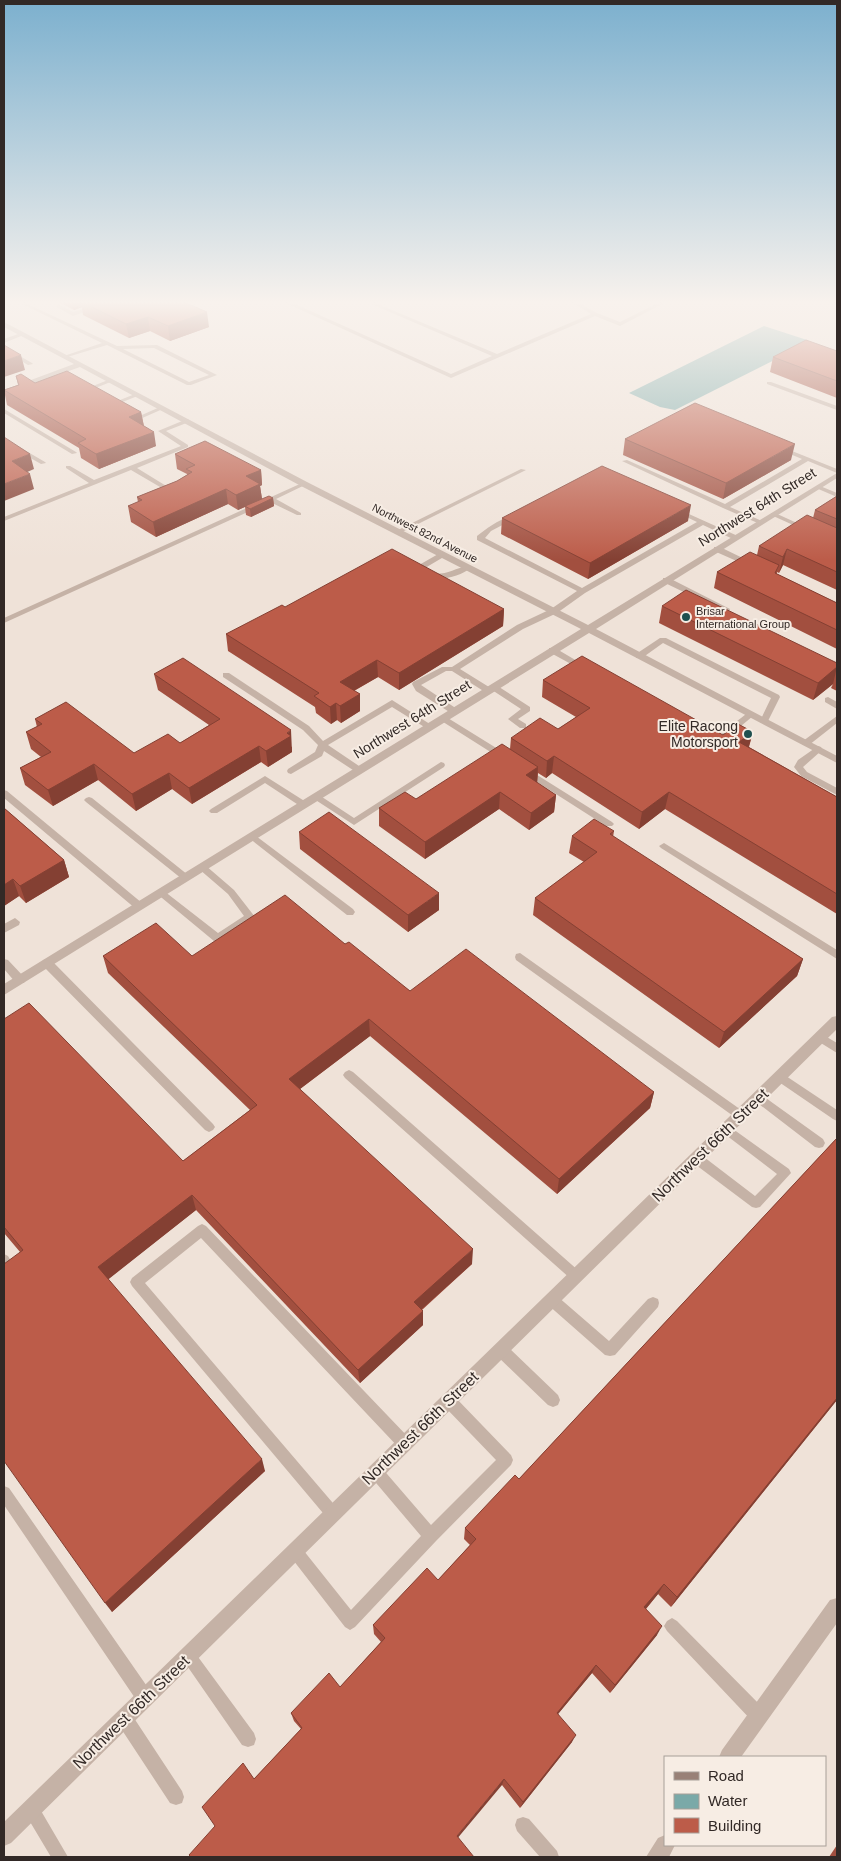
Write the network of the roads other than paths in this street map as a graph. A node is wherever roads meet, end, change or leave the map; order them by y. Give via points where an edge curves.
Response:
1 (19, 387) edge
2 (94, 387) edge
3 (121, 387) edge
4 (779, 387) edge
5 (86, 390) edge
6 (4, 392) edge
7 (137, 395) junction
8 (113, 404) edge
9 (162, 408) junction
10 (837, 408) edge
11 (4, 411) edge
12 (138, 418) edge
13 (187, 421) junction
14 (4, 440) edge
15 (772, 444) edge
16 (74, 453) dead end
17 (807, 459) junction
18 (625, 461) dead end
19 (43, 463) dead end
20 (68, 467) dead end
21 (132, 468) junction
22 (523, 470) dead end
23 (837, 471) edge
24 (837, 475) edge
25 (94, 483) junction
26 (304, 484) junction
27 (818, 487) junction
28 (176, 494) edge
29 (837, 495) edge
30 (270, 499) junction
31 (666, 506) edge
32 (725, 506) junction
33 (298, 514) dead end
34 (773, 514) junction
35 (516, 516) edge
36 (4, 519) edge
37 (702, 522) junction
38 (760, 522) junction
39 (810, 530) edge
40 (398, 532) junction
41 (736, 537) junction
42 (718, 548) junction
43 (443, 555) junction
44 (468, 567) junction
45 (760, 569) edge
46 (666, 580) junction
47 (582, 591) junction
48 (554, 611) junction
49 (734, 613) edge
50 (4, 621) edge
51 (587, 628) junction
52 (552, 650) junction
53 (639, 656) junction
54 (454, 669) junction
55 (596, 673) edge
56 (226, 675) dead end
57 (491, 688) junction
58 (828, 700) dead end
59 (837, 706) edge
60 (454, 711) junction
61 (750, 714) junction
62 (443, 718) junction
63 (837, 719) edge
64 (764, 721) junction
65 (429, 726) junction
66 (523, 726) dead end
67 (719, 739) edge
68 (806, 743) junction
69 (322, 745) junction
70 (818, 749) junction
71 (509, 760) edge
72 (837, 760) edge
73 (441, 765) dead end
74 (518, 766) edge
75 (359, 770) junction
76 (291, 771) dead end
77 (837, 792) edge
78 (4, 793) edge
79 (316, 796) junction
80 (89, 800) dead end
81 (303, 804) junction
82 (214, 811) dead end
83 (609, 824) dead end
84 (252, 836) junction
85 (664, 846) dead end
86 (202, 867) junction
87 (185, 877) junction
88 (161, 893) junction
89 (139, 906) junction
90 (350, 912) dead end
91 (15, 922) dead end
92 (4, 929) edge
93 (837, 955) edge
94 (520, 957) dead end
95 (4, 963) edge
96 (47, 963) junction
97 (20, 980) junction
98 (4, 990) edge
99 (837, 1020) edge
100 (820, 1037) junction
101 (837, 1049) edge
102 (349, 1074) dead end
103 (780, 1077) junction
104 (759, 1098) junction
105 (740, 1115) junction
106 (837, 1116) edge
107 (209, 1127) dead end
108 (726, 1130) junction
109 (819, 1143) dead end
110 (696, 1158) junction
111 (4, 1260) edge
112 (4, 1264) edge
113 (576, 1276) junction
114 (552, 1300) junction
115 (653, 1303) dead end
116 (501, 1350) junction
117 (553, 1400) dead end
118 (449, 1401) junction
119 (405, 1444) junction
120 (376, 1472) junction
121 (4, 1493) edge
122 (333, 1514) junction
123 (431, 1536) junction
124 (295, 1552) junction
125 (837, 1608) edge
126 (672, 1626) dead end
127 (188, 1655) junction
128 (145, 1698) junction
129 (758, 1716) junction
130 (124, 1718) junction
131 (248, 1739) dead end
132 (730, 1756) edge
133 (176, 1797) dead end
134 (30, 1810) junction
135 (523, 1825) dead end
136 (4, 1836) edge
137 (664, 1846) edge
138 (60, 1857) edge
139 (551, 1857) edge
140 (656, 1857) edge

1 - 6 street
2 - 5 lane
3 - 7 street, Northwest 82nd Avenue
4 - 10 lane
7 - 8 lane
7 - 9 street, Northwest 82nd Avenue
9 - 12 lane
9 - 13 street, Northwest 82nd Avenue
11 - 16 lane
13 - 21 lane via 161,431 186,446
13 - 26 street, Northwest 82nd Avenue
14 - 19 lane
15 - 17 lane
17 - 23 lane
17 - 32 lane
18 - 32 lane
20 - 25 lane
21 - 25 lane
21 - 28 lane
22 - 40 lane
24 - 27 street, Northwest 64th Street
25 - 36 lane
26 - 30 lane
26 - 40 street, Northwest 82nd Avenue
27 - 29 lane
27 - 34 street, Northwest 64th Street
30 - 33 lane
30 - 50 lane
31 - 37 lane
32 - 38 lane
34 - 38 street, Northwest 64th Street
34 - 39 lane
35 - 47 lane via 480,538
37 - 41 lane
37 - 47 lane
38 - 41 street, Northwest 64th Street
40 - 43 street, Northwest 82nd Avenue
41 - 42 street, Northwest 64th Street
42 - 45 lane
42 - 46 street, Northwest 64th Street
43 - 44 street, Northwest 82nd Avenue
43 - 44 lane via 422,567 420,572 438,578
44 - 48 street, Northwest 82nd Avenue
46 - 49 lane
46 - 51 street, Northwest 64th Street
47 - 48 lane
48 - 51 street, Northwest 82nd Avenue
48 - 54 lane via 520,627
51 - 52 street, Northwest 64th Street
51 - 53 street, Northwest 82nd Avenue
52 - 55 lane
52 - 57 street, Northwest 64th Street
53 - 61 street, Northwest 82nd Avenue
53 - 64 lane via 663,640 776,697
54 - 57 lane
54 - 60 lane via 445,668 416,684
56 - 69 lane via 306,728
57 - 60 street, Northwest 64th Street
57 - 66 lane via 527,709 512,719
58 - 59 lane
60 - 62 street, Northwest 64th Street
61 - 64 street, Northwest 82nd Avenue
61 - 67 lane
62 - 65 street, Northwest 64th Street
62 - 71 lane
63 - 68 lane
64 - 68 street, Northwest 82nd Avenue
65 - 69 lane via 392,703
65 - 75 street, Northwest 64th Street
68 - 70 street, Northwest 82nd Avenue
69 - 75 lane
69 - 76 lane via 319,754
70 - 72 street, Northwest 82nd Avenue
70 - 77 lane via 798,767 804,774
73 - 79 lane via 354,822
74 - 83 lane
75 - 79 street, Northwest 64th Street
78 - 89 lane
79 - 81 street, Northwest 64th Street
80 - 87 lane
81 - 82 lane via 265,779
81 - 84 street, Northwest 64th Street
84 - 86 street, Northwest 64th Street
84 - 90 lane
85 - 93 lane
86 - 87 street, Northwest 64th Street
86 - 88 lane via 231,892 250,917 218,938
87 - 88 street, Northwest 64th Street
88 - 89 street, Northwest 64th Street
89 - 96 street, Northwest 64th Street
91 - 92 lane
94 - 105 lane
95 - 97 lane
96 - 97 street, Northwest 64th Street
96 - 107 lane
97 - 98 street, Northwest 64th Street
99 - 100 street, Northwest 66th Street
100 - 101 lane
100 - 103 street, Northwest 66th Street
102 - 113 lane
103 - 104 street, Northwest 66th Street
103 - 106 lane
104 - 105 street, Northwest 66th Street
104 - 109 lane
105 - 108 street, Northwest 66th Street
108 - 110 street, Northwest 66th Street
108 - 110 lane via 785,1173 756,1202
110 - 113 street, Northwest 66th Street
111 - 112 lane
113 - 114 street, Northwest 66th Street
114 - 115 lane via 610,1350
114 - 116 street, Northwest 66th Street
116 - 117 lane
116 - 118 street, Northwest 66th Street
118 - 119 street, Northwest 66th Street
118 - 123 lane via 506,1460
119 - 120 street, Northwest 66th Street
119 - 122 lane via 202,1230 136,1282
120 - 122 street, Northwest 66th Street
120 - 123 lane
121 - 128 lane
122 - 124 street, Northwest 66th Street
123 - 124 lane via 350,1622
124 - 127 street, Northwest 66th Street
125 - 129 street
126 - 129 lane
127 - 128 street, Northwest 66th Street
127 - 131 lane
128 - 130 street, Northwest 66th Street
129 - 132 street
130 - 133 lane
130 - 134 street, Northwest 66th Street
134 - 136 street, Northwest 66th Street
134 - 138 lane
135 - 139 lane
137 - 140 street

